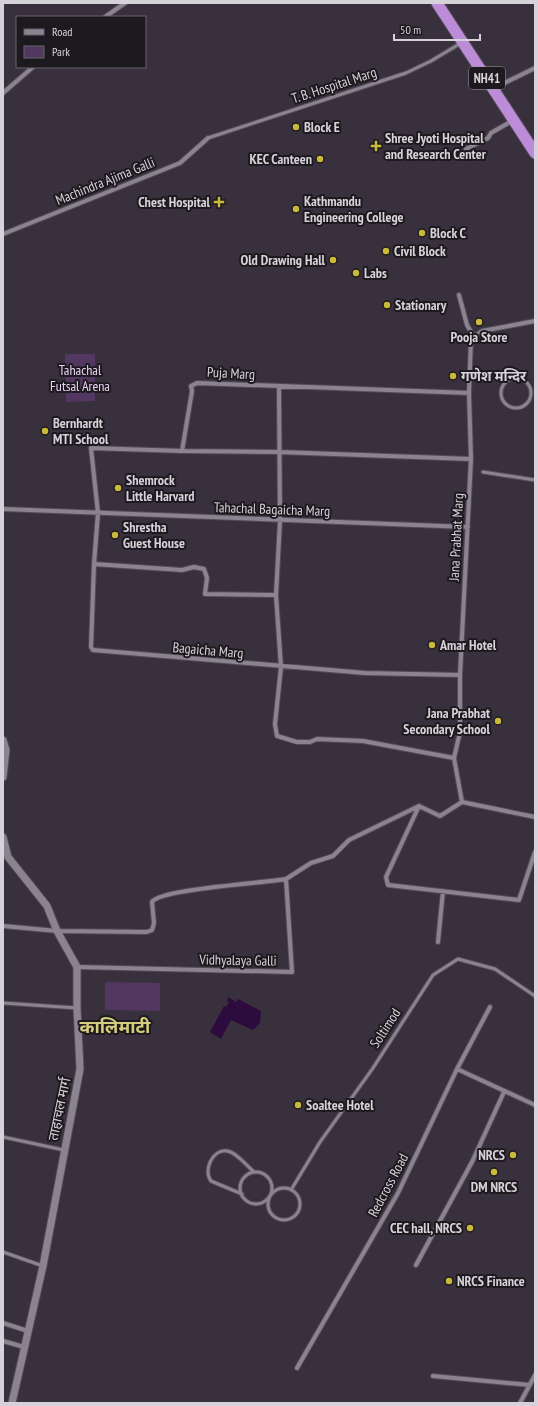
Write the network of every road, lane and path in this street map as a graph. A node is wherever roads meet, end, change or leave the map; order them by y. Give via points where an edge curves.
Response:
1 (125, 3) edge
2 (437, 3) edge
3 (106, 16) edge
4 (462, 42) junction
5 (32, 68) edge
6 (535, 68) edge
7 (493, 88) junction
8 (3, 93) edge
9 (514, 120) junction
10 (208, 138) joint
11 (466, 149) dead end
12 (535, 153) edge
13 (3, 234) edge
14 (459, 294) dead end
15 (535, 320) edge
16 (474, 337) junction
17 (279, 387) junction
18 (533, 388) edge
19 (468, 393) junction
20 (182, 451) junction
21 (279, 452) junction
22 (471, 459) junction
23 (483, 472) dead end
24 (535, 480) edge
25 (3, 509) edge
26 (98, 513) junction
27 (280, 521) junction
28 (468, 527) junction
29 (94, 564) junction
30 (276, 595) junction
31 (281, 667) junction
32 (460, 675) junction
33 (3, 740) edge
34 (454, 758) junction
35 (3, 777) edge
36 (462, 802) junction
37 (419, 806) junction
38 (535, 817) edge
39 (3, 837) edge
40 (535, 852) edge
41 (5, 856) edge
42 (286, 879) junction
43 (443, 891) junction
44 (3, 926) edge
45 (57, 931) junction
46 (438, 942) dead end
47 (76, 967) junction
48 (535, 996) edge
49 (3, 1002) edge
50 (490, 1007) dead end
51 (76, 1008) junction
52 (457, 1069) junction
53 (504, 1092) junction
54 (535, 1105) edge
55 (3, 1137) edge
56 (64, 1150) junction
57 (254, 1172) junction
58 (291, 1190) junction
59 (242, 1194) junction
60 (269, 1196) junction
61 (3, 1252) edge
62 (416, 1265) dead end
63 (43, 1266) junction
64 (3, 1324) edge
65 (28, 1331) junction
66 (3, 1341) edge
67 (24, 1347) junction
68 (297, 1368) dead end
69 (535, 1375) edge
70 (433, 1376) dead end
71 (530, 1385) junction
72 (12, 1403) edge
73 (520, 1403) edge

1 - 3 street
2 - 4 highway, NH41
4 - 7 highway, NH41
4 - 10 lane, T. B. Hospital Marg via 412,70
5 - 8 street
6 - 7 street
7 - 9 highway, NH41
9 - 11 street
9 - 12 highway, NH41
10 - 13 street, Machindra Ajima Galli via 180,162
14 - 16 street via 467,325
15 - 16 street via 482,331
16 - 19 street, Jana Prabhat Marg via 471,339
17 - 19 street, Puja Marg
17 - 20 street, Puja Marg via 196,382 191,386
17 - 21 street
18 - 18 lane via 528,404 519,409 509,407 501,396 504,383 512,378 525,380
19 - 22 street, Jana Prabhat Marg
20 - 21 street
20 - 26 street via 91,448
21 - 22 street
21 - 27 street
22 - 28 street, Jana Prabhat Marg
23 - 24 lane
25 - 26 street, Tahachal Bagaicha Marg
26 - 27 street, Tahachal Bagaicha Marg
26 - 29 street, Bagaicha Marg
27 - 28 street, Tahachal Bagaicha Marg
27 - 30 street
28 - 32 street, Jana Prabhat Marg
29 - 30 street via 182,570 194,567 204,569 207,578 206,594
29 - 31 street, Bagaicha Marg via 91,647 93,650
30 - 31 street
31 - 32 street, Bagaicha Marg via 365,673
31 - 34 street via 275,724 277,736 297,742 317,739 363,741
32 - 34 street, Jana Prabhat Marg via 460,732
33 - 35 street via 6,750
34 - 36 street, Jana Prabhat Marg
36 - 37 street via 440,816
36 - 38 street
37 - 42 street via 349,840 333,856 311,862
37 - 43 street via 386,882 388,885
39 - 41 street, ताहाचल मार्ग
40 - 43 street via 519,900
41 - 45 street, ताहाचल मार्ग via 47,906
42 - 45 street via 158,896 152,902 152,930 147,932
42 - 47 street, Vidhyalaya Galli via 292,972
43 - 46 street
44 - 45 street
45 - 47 street, ताहाचल मार्ग
47 - 51 street, ताहाचल मार्ग
48 - 58 lane, Soltimod via 495,970 458,958 433,975 373,1068 320,1142
49 - 51 lane
50 - 52 street, Redcross Road
51 - 56 street, ताहाचल मार्ग via 80,1069
52 - 53 street
52 - 68 street, Redcross Road via 398,1193
53 - 54 street
53 - 62 street via 472,1162
55 - 56 lane
56 - 63 street, ताहाचल मार्ग
57 - 59 lane via 243,1180
57 - 59 lane via 227,1151 218,1153 210,1160 208,1173 211,1181
57 - 60 lane via 264,1174 271,1182 272,1192
58 - 60 lane via 281,1188
58 - 60 lane via 298,1197 299,1207 290,1218 280,1220 272,1214 268,1206
59 - 60 lane via 248,1201 257,1204
61 - 63 lane
63 - 65 street, ताहाचल मार्ग
64 - 65 street
65 - 67 street, ताहाचल मार्ग
66 - 67 street
67 - 72 street, ताहाचल मार्ग
69 - 71 street
70 - 71 street
71 - 73 street

